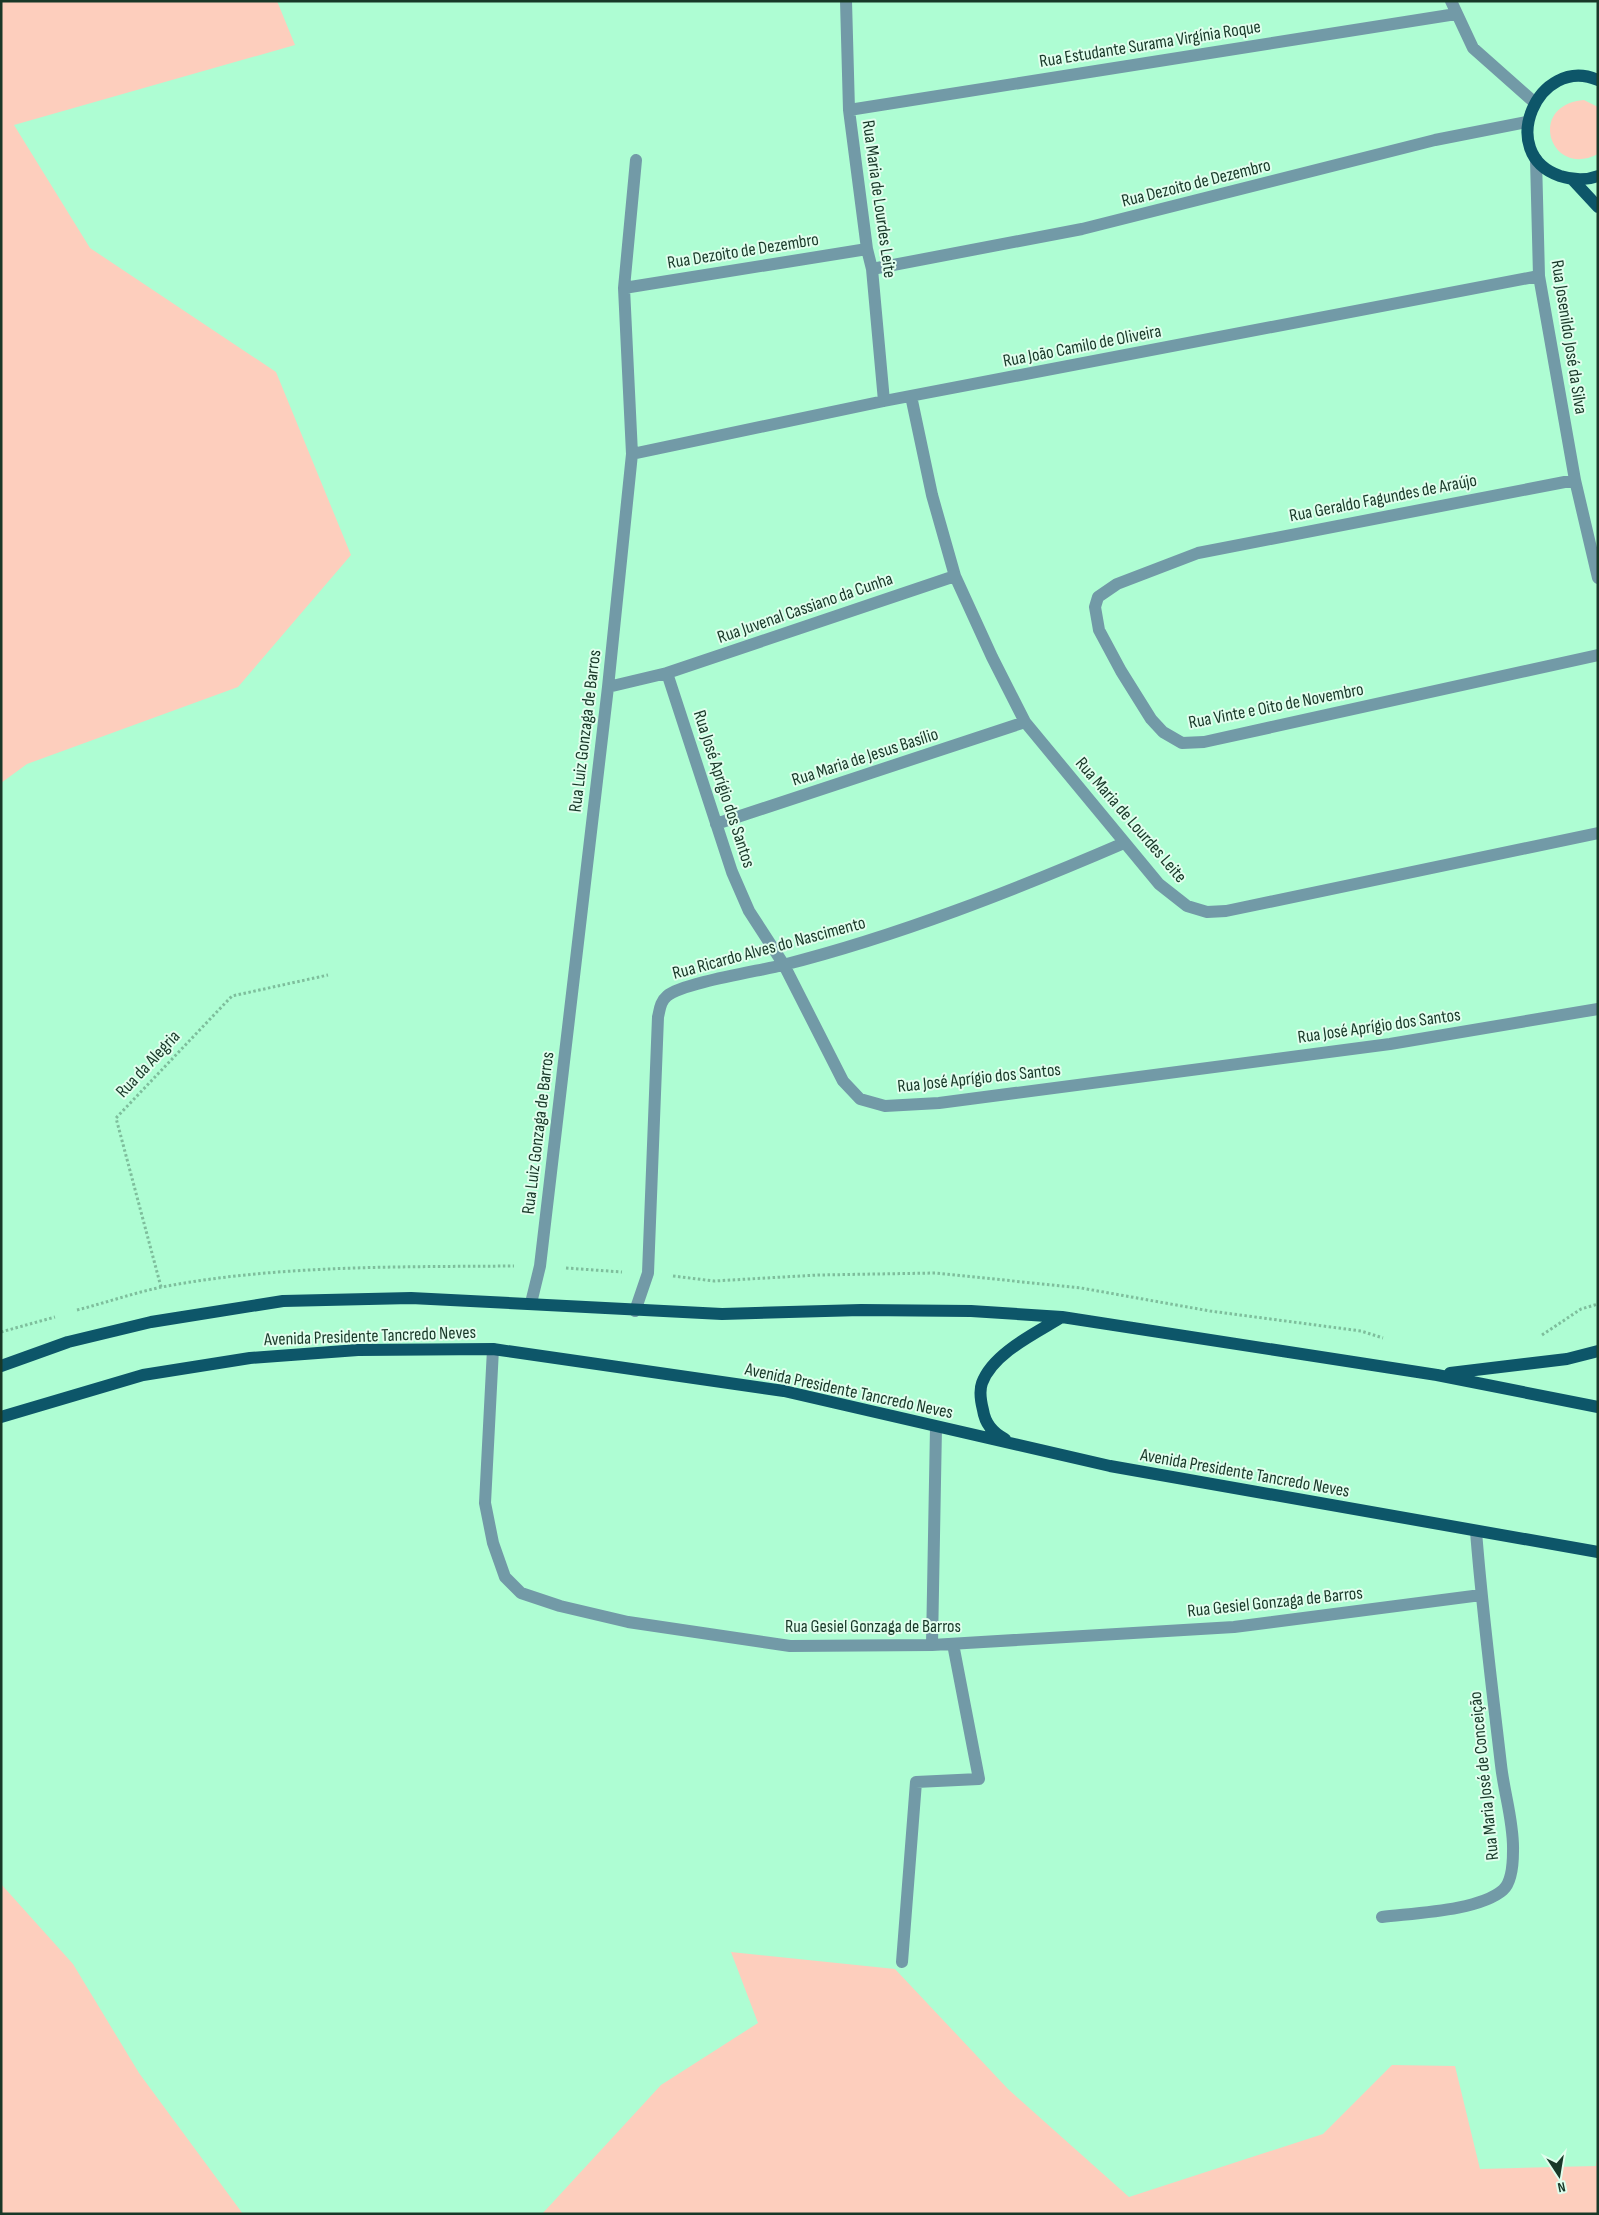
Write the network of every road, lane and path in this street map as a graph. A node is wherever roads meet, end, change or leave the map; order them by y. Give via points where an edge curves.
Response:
1 (846, 1) edge
2 (1451, 1) edge
3 (1456, 14) junction
4 (1598, 80) edge
5 (1534, 102) junction
6 (849, 110) junction
7 (1527, 122) junction
8 (1536, 159) junction
9 (636, 160) dead end
10 (1598, 176) edge
11 (1572, 179) junction
12 (1598, 207) edge
13 (867, 249) junction
14 (872, 269) junction
15 (1539, 276) junction
16 (624, 288) junction
17 (911, 396) junction
18 (884, 401) junction
19 (632, 454) junction
20 (1575, 480) junction
21 (1198, 552) joint
22 (955, 576) junction
23 (1598, 578) edge
24 (1598, 655) edge
25 (667, 673) junction
26 (608, 687) junction
27 (1025, 722) junction
28 (716, 824) junction
29 (1598, 833) edge
30 (1124, 843) junction
31 (784, 965) junction
32 (328, 975) dead end
33 (1598, 1009) edge
34 (161, 1287) dead end
35 (531, 1303) junction
36 (635, 1311) junction
37 (1062, 1317) junction
38 (493, 1349) junction
39 (1598, 1351) edge
40 (1, 1366) edge
41 (1437, 1375) junction
42 (1598, 1407) edge
43 (1, 1417) edge
44 (936, 1427) junction
45 (1016, 1445) junction
46 (1476, 1531) junction
47 (1598, 1552) edge
48 (1481, 1595) junction
49 (953, 1644) junction
50 (932, 1645) junction
51 (1382, 1917) dead end
52 (902, 1962) dead end

1 - 6 street, Rua Maria de Lourdes Leite
2 - 3 street
3 - 5 street via 1473,48
3 - 6 street, Rua Estudante Surama Virgínia Roque
4 - 5 main road via 1569,77 1549,86
5 - 7 main road
6 - 13 street, Rua Maria de Lourdes Leite
7 - 8 main road via 1529,142
7 - 14 street, Rua Dezoito de Dezembro via 1435,140 1082,229
8 - 11 main road via 1553,173
8 - 15 street, Rua Josenildo José da Silva
9 - 16 street, Rua Luiz Gonzaga de Barros
10 - 11 main road
11 - 12 main road
13 - 14 street, Rua Maria de Lourdes Leite
13 - 16 street, Rua Dezoito de Dezembro
14 - 18 street, Rua Maria de Lourdes Leite
15 - 17 street, Rua João Camilo de Oliveira
15 - 20 street, Rua Josenildo José da Silva
16 - 19 street, Rua Luiz Gonzaga de Barros
17 - 18 street, Rua João Camilo de Oliveira
17 - 22 street, Rua Maria de Lourdes Leite via 932,494
18 - 19 street, Rua João Camilo de Oliveira
19 - 26 street, Rua Luiz Gonzaga de Barros
20 - 21 street, Rua Geraldo Fagundes de Araújo
20 - 23 street, Rua Josenildo José da Silva
21 - 24 street, Rua Vinte e Oito de Novembro via 1118,584 1098,597 1094,607 1099,630 1150,719 1163,732 1182,743 1204,742
22 - 25 street, Rua Juvenal Cassiano da Cunha
22 - 27 street, Rua Maria de Lourdes Leite
25 - 26 street
25 - 28 street, Rua José Aprígio dos Santos
26 - 35 street, Rua Luiz Gonzaga de Barros via 541,1256
27 - 28 street, Rua Maria de Jesus Basílio
27 - 30 street, Rua Maria de Lourdes Leite
28 - 31 street, Rua José Aprígio dos Santos via 749,911
29 - 30 street, Rua Maria de Lourdes Leite via 1253,906 1207,912 1187,906 1159,884
30 - 31 street, Rua Ricardo Alves do Nascimento via 973,904
31 - 33 street, Rua José Aprígio dos Santos via 843,1081 860,1099 884,1106 939,1103 1390,1044
31 - 36 street, Rua Ricardo Alves do Nascimento via 674,991 661,1003 648,1274
32 - 34 path, Rua da Alegria via 232,996 116,1118
35 - 36 main road, Avenida Presidente Tancredo Neves
35 - 40 main road, Avenida Presidente Tancredo Neves via 411,1298 282,1301 151,1322 68,1342
36 - 37 main road, Avenida Presidente Tancredo Neves via 722,1314 972,1310
37 - 41 main road, Avenida Presidente Tancredo Neves
37 - 45 main road via 1014,1346 994,1364 981,1383 983,1414 994,1433
38 - 43 main road, Avenida Presidente Tancredo Neves via 358,1350 250,1358 143,1375
38 - 44 main road, Avenida Presidente Tancredo Neves via 784,1391
38 - 50 street, Rua Gesiel Gonzaga de Barros via 486,1503 493,1543 505,1577 522,1593 560,1606 628,1622 790,1646
39 - 41 main road via 1567,1359
41 - 42 main road, Avenida Presidente Tancredo Neves
44 - 45 main road, Avenida Presidente Tancredo Neves
44 - 50 street
45 - 46 main road, Avenida Presidente Tancredo Neves via 1110,1466
46 - 47 main road, Avenida Presidente Tancredo Neves
46 - 48 street, Rua Maria José de Conceição
48 - 49 street, Rua Gesiel Gonzaga de Barros via 1234,1626
48 - 51 street, Rua Maria José de Conceição via 1514,1850 1511,1874 1504,1889 1491,1899 1456,1908
49 - 50 street, Rua Gesiel Gonzaga de Barros
49 - 52 street via 979,1778 916,1782

